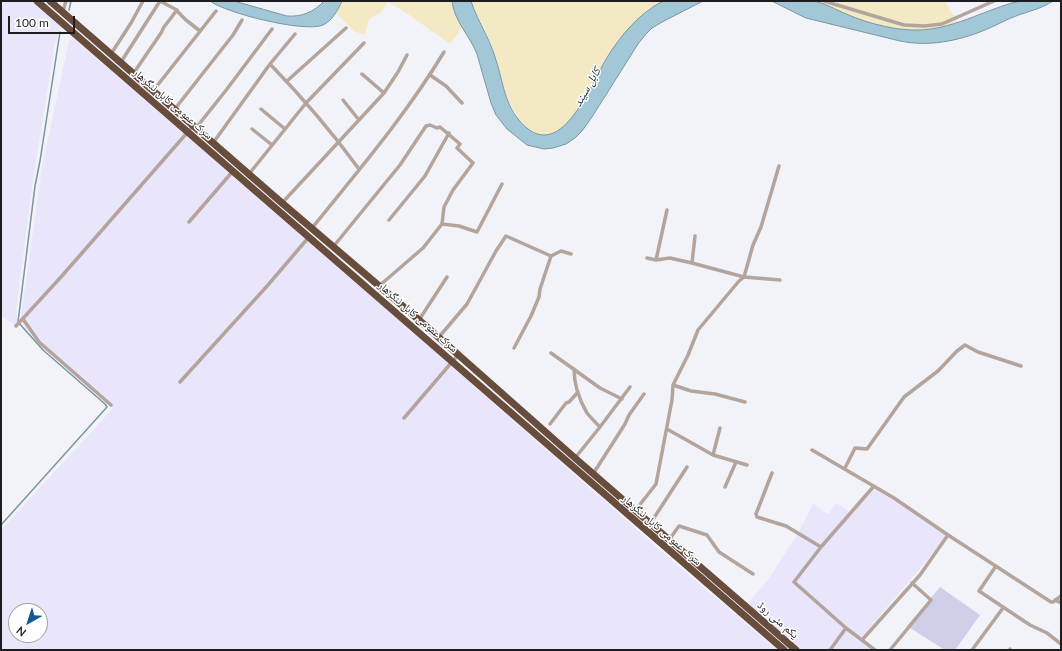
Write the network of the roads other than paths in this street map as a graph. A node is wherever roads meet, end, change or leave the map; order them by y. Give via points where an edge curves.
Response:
1 (37, 1) edge
2 (50, 1) edge
3 (66, 1) edge
4 (143, 1) edge
5 (160, 1) edge
6 (824, 1) edge
7 (994, 1) edge
8 (176, 10) junction
9 (216, 11) dead end
10 (63, 12) junction
11 (242, 20) dead end
12 (346, 28) dead end
13 (272, 29) dead end
14 (200, 30) junction
15 (295, 34) dead end
16 (364, 43) dead end
17 (444, 52) dead end
18 (111, 54) junction
19 (407, 55) dead end
20 (121, 62) junction
21 (270, 64) junction
22 (133, 74) junction
23 (362, 74) dead end
24 (430, 75) junction
25 (287, 81) junction
26 (153, 91) junction
27 (384, 93) junction
28 (343, 100) dead end
29 (306, 103) junction
30 (462, 103) dead end
31 (261, 109) dead end
32 (174, 110) junction
33 (359, 120) junction
34 (193, 129) junction
35 (252, 129) dead end
36 (285, 129) junction
37 (448, 133) junction
38 (339, 141) junction
39 (213, 143) junction
40 (272, 145) junction
41 (779, 166) dead end
42 (359, 169) junction
43 (233, 171) junction
44 (249, 174) junction
45 (502, 184) dead end
46 (282, 203) junction
47 (667, 210) dead end
48 (389, 220) dead end
49 (189, 222) dead end
50 (442, 224) junction
51 (312, 228) junction
52 (696, 236) dead end
53 (309, 237) junction
54 (333, 247) junction
55 (571, 254) dead end
56 (551, 256) junction
57 (647, 258) dead end
58 (656, 260) junction
59 (692, 263) junction
60 (447, 277) dead end
61 (744, 277) junction
62 (780, 280) dead end
63 (379, 286) junction
64 (23, 319) junction
65 (419, 320) junction
66 (16, 326) dead end
67 (439, 337) junction
68 (514, 348) dead end
69 (551, 353) dead end
70 (458, 355) junction
71 (452, 361) junction
72 (1021, 366) dead end
73 (574, 369) junction
74 (180, 382) dead end
75 (673, 385) junction
76 (630, 387) dead end
77 (578, 392) junction
78 (644, 394) dead end
79 (622, 399) junction
80 (745, 402) dead end
81 (111, 405) dead end
82 (404, 418) dead end
83 (550, 424) dead end
84 (600, 427) junction
85 (720, 428) dead end
86 (667, 429) junction
87 (812, 450) dead end
88 (713, 455) junction
89 (575, 458) junction
90 (736, 462) junction
91 (747, 465) dead end
92 (687, 467) dead end
93 (845, 468) junction
94 (772, 473) dead end
95 (593, 474) junction
96 (874, 486) junction
97 (725, 487) dead end
98 (635, 511) junction
99 (650, 524) junction
100 (948, 536) junction
101 (669, 540) junction
102 (821, 547) junction
103 (996, 566) junction
104 (753, 574) dead end
105 (912, 583) junction
106 (1061, 596) edge
107 (1055, 600) junction
108 (1061, 604) edge
109 (745, 606) joint
110 (1003, 608) junction
111 (846, 628) junction
112 (862, 640) junction
113 (1061, 644) edge
114 (784, 650) edge
115 (796, 650) edge
116 (830, 650) edge
117 (875, 650) edge
118 (890, 650) edge
119 (972, 650) edge

1 - 34 highway, سرک عمومی کابل ننگرهار
2 - 10 highway, سرک عمومی کابل ننگرهار
3 - 10 street
4 - 18 street
5 - 8 street
5 - 20 street
6 - 7 street via 904,25 924,26 942,24
8 - 14 street
8 - 22 street
9 - 14 street
10 - 18 highway, سرک عمومی کابل ننگرهار
11 - 32 street
12 - 25 street
13 - 34 street via 228,89
14 - 26 street
15 - 21 street
16 - 29 street
17 - 24 street
18 - 20 highway, سرک عمومی کابل ننگرهار
19 - 27 street
20 - 22 highway, سرک عمومی کابل ننگرهار
21 - 25 street
21 - 39 street
22 - 26 highway, سرک عمومی کابل ننگرهار
23 - 27 street
24 - 30 street via 446,86
24 - 42 street via 398,122
25 - 29 street
26 - 32 highway, سرک عمومی کابل ننگرهار
27 - 33 street
28 - 33 street
29 - 36 street
29 - 38 street
31 - 36 street
32 - 34 highway, سرک عمومی کابل ننگرهار
33 - 38 street
34 - 39 highway, سرک عمومی کابل ننگرهار
34 - 43 highway, سرک عمومی کابل ننگرهار
34 - 64 street
35 - 40 street
36 - 40 street
37 - 48 street via 425,176
37 - 50 street via 460,144 457,148 473,163 444,207
37 - 54 street via 440,127 426,126 400,165
38 - 42 street
38 - 46 street
39 - 44 highway, سرک عمومی کابل ننگرهار
40 - 44 street
41 - 61 street
42 - 51 street
43 - 49 street
43 - 53 highway, سرک عمومی کابل ننگرهار
44 - 46 highway, سرک عمومی کابل ننگرهار
45 - 50 street via 477,232
46 - 51 highway, سرک عمومی کابل ننگرهار
47 - 58 street
50 - 63 street via 423,248
51 - 54 highway, سرک عمومی کابل ننگرهار
52 - 59 street
53 - 71 highway, سرک عمومی کابل ننگرهار
53 - 74 street
54 - 63 highway, سرک عمومی کابل ننگرهار
55 - 56 street via 561,251
56 - 67 street via 506,236 468,304
56 - 68 street via 539,297
57 - 58 street
58 - 59 street via 670,258
59 - 61 street
60 - 65 street
61 - 62 street
61 - 75 street via 698,330
63 - 65 highway, سرک عمومی کابل ننگرهار
64 - 66 street
64 - 81 street via 39,342
65 - 67 highway, سرک عمومی کابل ننگرهار
67 - 70 highway, سرک عمومی کابل ننگرهار
69 - 73 street
70 - 71 street
70 - 89 highway, سرک عمومی کابل ننگرهار
71 - 82 street
71 - 114 highway, سرک عمومی کابل ننگرهار
72 - 93 street via 965,345 938,371 904,397 867,449 855,448
73 - 77 street
73 - 79 street via 600,388
75 - 80 street
75 - 86 street
76 - 79 street
77 - 83 street
77 - 84 street via 587,413
78 - 95 street
79 - 84 street
84 - 89 street
85 - 88 street
86 - 88 street
86 - 98 street via 656,484
87 - 93 street
88 - 90 street
89 - 95 highway, سرک عمومی کابل ننگرهار
90 - 91 street
90 - 97 street
92 - 99 street
93 - 96 street
94 - 102 street via 761,497 757,517 786,526
95 - 98 highway, سرک عمومی کابل ننگرهار
96 - 100 street
96 - 102 street
98 - 99 highway, سرک عمومی کابل ننگرهار
99 - 101 highway, سرک عمومی کابل ننگرهار
100 - 103 street
100 - 105 street
101 - 104 street via 680,526 707,535 719,552
101 - 109 highway, سرک عمومی کابل ننگرهار
102 - 111 street via 794,582
103 - 107 street via 1051,602
103 - 110 street via 979,590
105 - 112 street
105 - 118 street via 930,600
106 - 107 street
107 - 108 street
109 - 115 highway, یکم مئی روڈ
110 - 113 street
110 - 119 street
111 - 112 street
111 - 116 street
112 - 117 street

